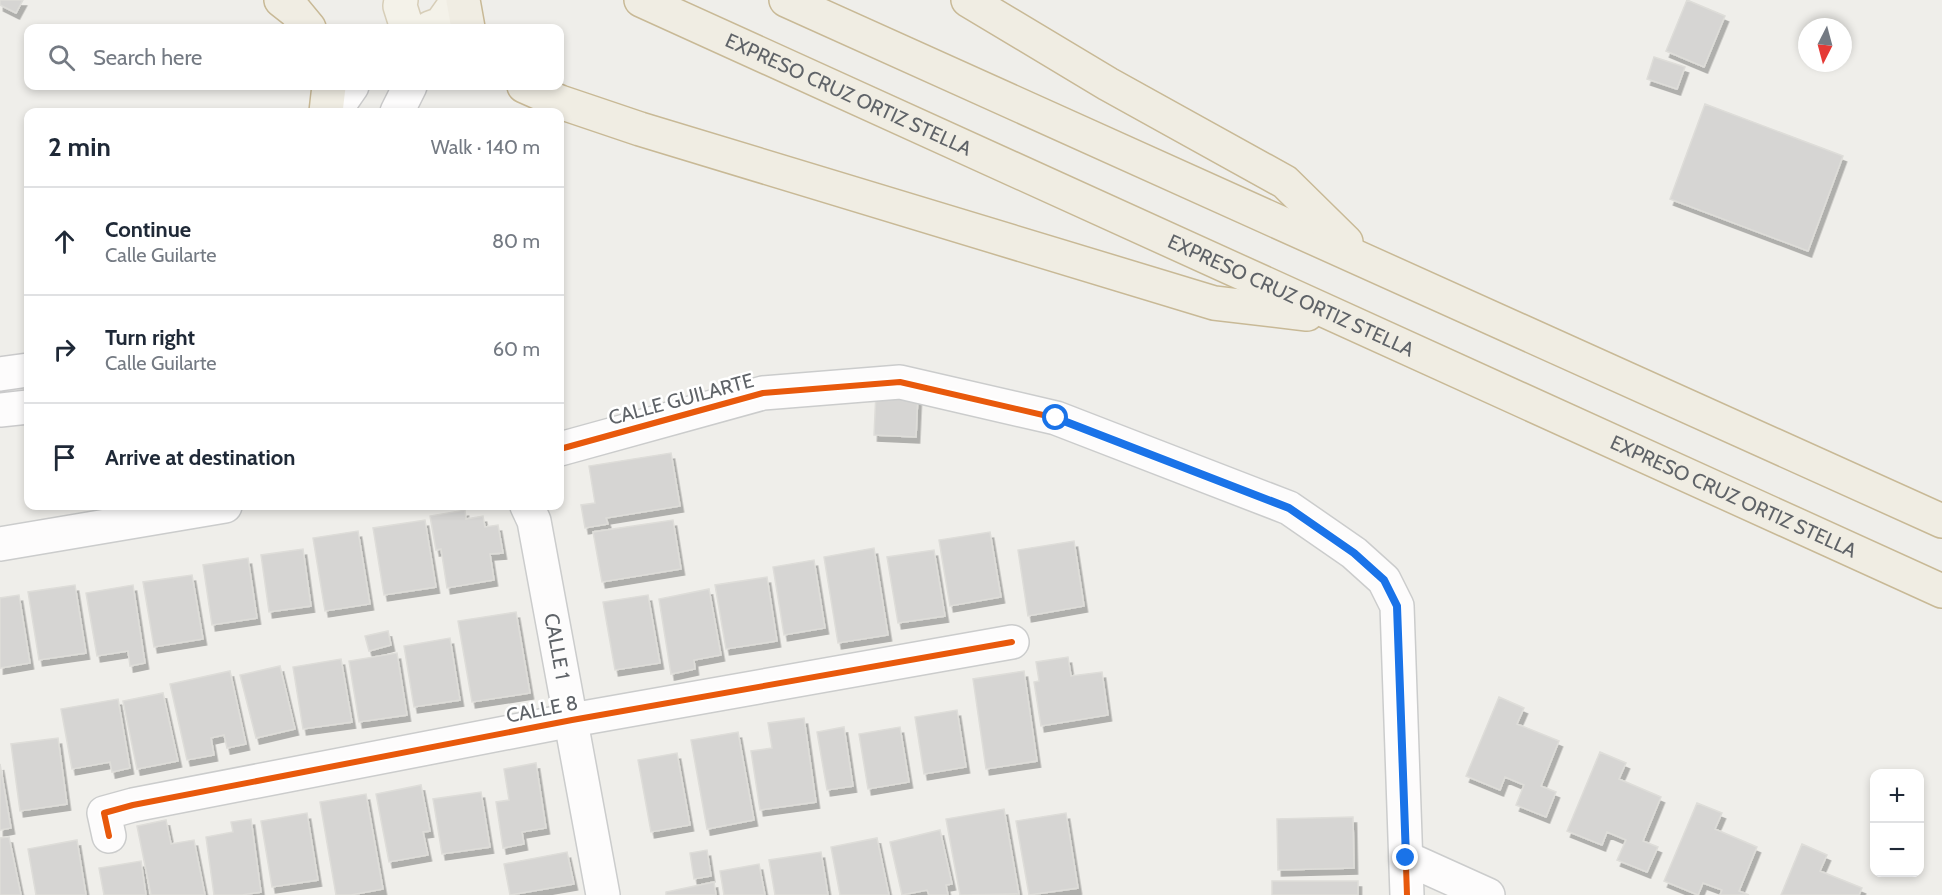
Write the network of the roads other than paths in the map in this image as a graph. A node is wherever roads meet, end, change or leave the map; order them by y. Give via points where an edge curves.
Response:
1 (281, 0) edge
2 (401, 0) edge
3 (458, 0) edge
4 (463, 0) edge
5 (641, 0) edge
6 (786, 0) edge
7 (969, 0) edge
8 (306, 24) edge
9 (406, 24) edge
10 (441, 24) edge
11 (467, 24) edge
12 (329, 90) edge
13 (349, 90) edge
14 (408, 90) edge
15 (533, 90) edge
16 (326, 108) edge
17 (337, 108) edge
18 (399, 108) edge
19 (564, 122) edge
20 (640, 129) junction
21 (1362, 258) junction
22 (1338, 317) junction
23 (24, 371) edge
24 (0, 374) edge
25 (24, 407) edge
26 (0, 410) edge
27 (564, 448) edge
28 (203, 510) edge
29 (529, 510) edge
30 (1942, 521) edge
31 (0, 544) edge
32 (1942, 591) edge
33 (1012, 642) dead end
34 (572, 720) junction
35 (110, 836) dead end
36 (1406, 858) junction
37 (603, 895) edge
38 (1407, 895) edge
39 (1488, 895) edge

1 - 8 highway
2 - 9 main road
3 - 10 main road
4 - 11 highway
5 - 22 highway, EXPRESO CRUZ ORTIZ STELLA
6 - 21 highway
7 - 21 highway via 1108,84 1284,182
12 - 16 highway
13 - 17 street
14 - 18 street
15 - 20 highway
19 - 20 highway
20 - 22 highway via 1214,303
21 - 30 highway
22 - 32 highway, EXPRESO CRUZ ORTIZ STELLA
23 - 24 street
25 - 26 street
27 - 36 street, CALLE GUILARTE via 763,393 900,382 1056,418 1289,508 1354,553 1384,580 1397,606
28 - 31 street
29 - 34 street, CALLE 1
33 - 34 street, CALLE 8
34 - 35 street, CALLE 8 via 104,813
34 - 37 street, CALLE 1
36 - 38 street, CALLE GUILARTE
36 - 39 street

